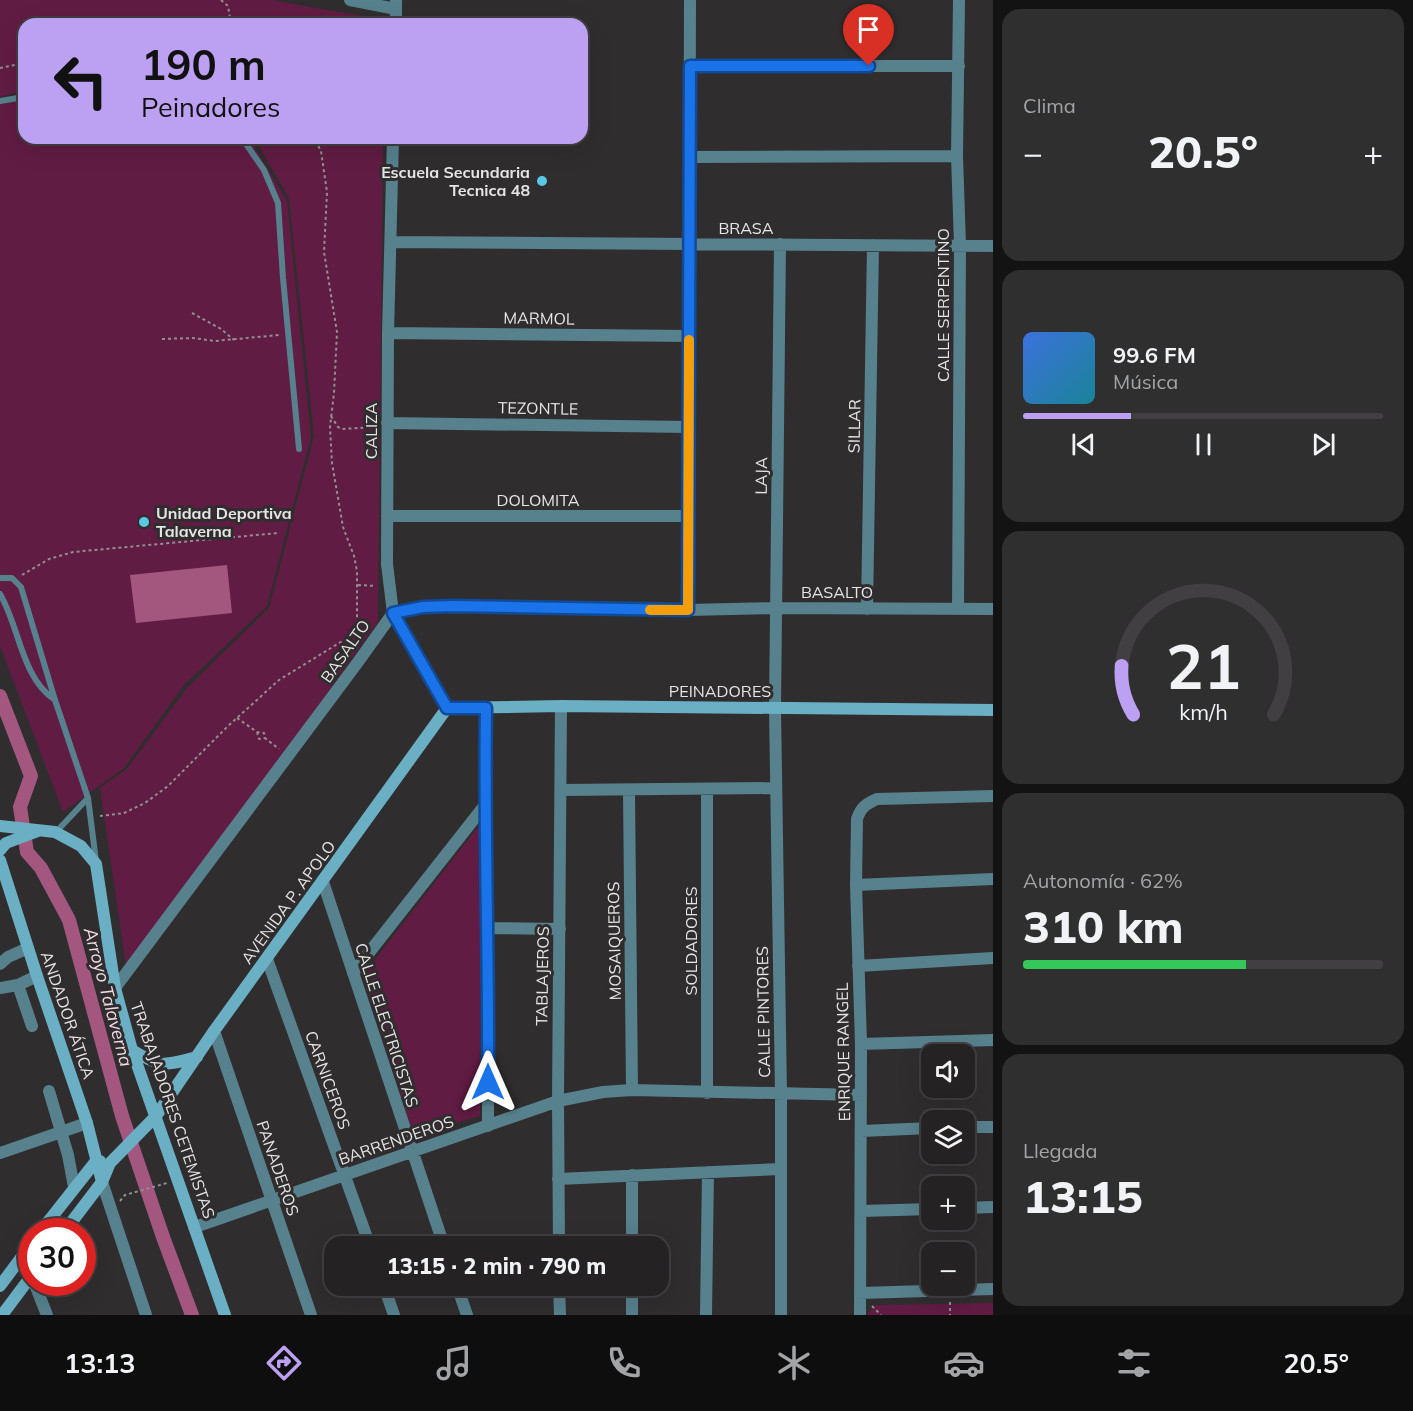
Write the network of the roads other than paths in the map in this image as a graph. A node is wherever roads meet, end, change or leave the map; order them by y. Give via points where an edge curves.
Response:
1 (350, 0) edge
2 (690, 0) edge
3 (959, 0) edge
4 (396, 4) edge
5 (690, 66) junction
6 (958, 66) junction
7 (18, 98) edge
8 (0, 101) edge
9 (246, 144) edge
10 (393, 144) edge
11 (957, 156) junction
12 (689, 157) junction
13 (391, 242) junction
14 (689, 244) junction
15 (780, 244) junction
16 (873, 245) junction
17 (960, 245) junction
18 (993, 246) edge
19 (388, 333) junction
20 (689, 336) junction
21 (387, 423) junction
22 (689, 426) junction
23 (299, 449) dead end
24 (387, 516) junction
25 (689, 516) junction
26 (0, 578) edge
27 (0, 594) edge
28 (776, 608) junction
29 (867, 609) junction
30 (957, 609) junction
31 (993, 609) edge
32 (688, 610) junction
33 (393, 613) junction
34 (55, 700) junction
35 (561, 706) junction
36 (447, 708) junction
37 (486, 708) junction
38 (775, 708) junction
39 (993, 710) edge
40 (776, 788) junction
41 (561, 790) junction
42 (707, 790) junction
43 (629, 791) junction
44 (993, 796) edge
45 (88, 798) junction
46 (484, 805) junction
47 (1, 826) edge
48 (50, 831) junction
49 (3, 847) edge
50 (0, 860) edge
51 (96, 864) junction
52 (993, 879) edge
53 (323, 882) junction
54 (856, 885) junction
55 (488, 928) junction
56 (560, 929) junction
57 (28, 948) junction
58 (993, 958) edge
59 (267, 959) junction
60 (0, 964) edge
61 (858, 966) junction
62 (352, 973) junction
63 (37, 976) junction
64 (18, 985) junction
65 (0, 988) edge
66 (115, 988) junction
67 (32, 1026) dead end
68 (214, 1031) junction
69 (993, 1040) edge
70 (861, 1044) junction
71 (132, 1050) junction
72 (197, 1057) junction
73 (632, 1090) junction
74 (49, 1091) dead end
75 (707, 1093) junction
76 (781, 1095) junction
77 (861, 1095) junction
78 (558, 1101) junction
79 (156, 1116) junction
80 (87, 1123) junction
81 (488, 1126) junction
82 (993, 1126) edge
83 (975, 1127) edge
84 (921, 1128) edge
85 (861, 1131) junction
86 (61, 1132) junction
87 (412, 1152) junction
88 (0, 1153) edge
89 (113, 1160) junction
90 (96, 1161) junction
91 (781, 1169) junction
92 (708, 1172) junction
93 (344, 1175) junction
94 (633, 1175) junction
95 (558, 1179) junction
96 (102, 1182) junction
97 (75, 1187) junction
98 (271, 1201) junction
99 (993, 1207) edge
100 (975, 1208) edge
101 (921, 1209) edge
102 (861, 1211) junction
103 (51, 1218) edge
104 (75, 1218) edge
105 (195, 1227) junction
106 (366, 1236) edge
107 (441, 1236) edge
108 (559, 1236) edge
109 (632, 1236) edge
110 (18, 1261) edge
111 (0, 1286) edge
112 (993, 1289) edge
113 (18, 1293) edge
114 (860, 1293) junction
115 (40, 1296) edge
116 (387, 1296) edge
117 (460, 1296) edge
118 (559, 1296) edge
119 (632, 1296) edge
120 (2, 1313) edge
121 (47, 1315) edge
122 (146, 1315) edge
123 (225, 1315) edge
124 (311, 1315) edge
125 (394, 1315) edge
126 (467, 1315) edge
127 (560, 1315) edge
128 (632, 1315) edge
129 (706, 1315) edge
130 (781, 1315) edge
131 (860, 1315) edge

1 - 4 street
2 - 5 street
3 - 6 street, CALLE SERPENTINO
5 - 6 street
5 - 12 street
6 - 11 street, CALLE SERPENTINO
7 - 8 lane
9 - 23 lane via 279,203
10 - 13 street, CALIZA
11 - 12 street
11 - 17 street, CALLE SERPENTINO
12 - 14 street
13 - 14 street, BRASA
13 - 19 street, CALIZA
14 - 15 street, BRASA
14 - 20 street
15 - 16 street, BRASA
15 - 28 street, LAJA
16 - 17 street, BRASA
16 - 29 street, SILLAR
17 - 18 street, BRASA
17 - 30 street, CALLE SERPENTINO
19 - 20 street, MARMOL
19 - 21 street, CALIZA
20 - 22 street
21 - 22 street, TEZONTLE
21 - 24 street, CALIZA
22 - 25 street
24 - 25 street, DOLOMITA
24 - 33 street, CALIZA via 388,587
25 - 32 street
26 - 34 lane via 15,580 21,587
27 - 34 lane via 37,683
28 - 29 street, BASALTO
28 - 32 street, BASALTO
28 - 38 street, LAJA
29 - 30 street, BASALTO
30 - 31 street, BASALTO
32 - 33 street, BASALTO via 453,606
33 - 36 street, CALIZA
33 - 66 street, BASALTO
34 - 45 lane
35 - 37 street, PEINADORES
35 - 38 street, PEINADORES
35 - 41 street, TABLAJEROS
36 - 37 street, PEINADORES
36 - 53 street, AVENIDA P. APOLO
37 - 46 street
38 - 39 street, PEINADORES
38 - 40 street, CALLE PINTORES
40 - 42 street
40 - 76 street, CALLE PINTORES
41 - 43 street
41 - 56 street, TABLAJEROS
42 - 43 street
42 - 75 street, SOLDADORES
43 - 73 street, MOSAIQUEROS
44 - 54 street, ENRIQUE RANGEL via 877,800 866,804 857,819
45 - 48 lane
45 - 51 lane
46 - 55 street
46 - 62 street
47 - 48 street
48 - 49 street
48 - 51 street via 81,846
50 - 57 street, ANDADOR ÁTICA
51 - 66 street, TRABAJADORES CETEMISTAS
52 - 54 street
53 - 59 street, AVENIDA P. APOLO
53 - 62 street, CALLE ELECTRICISTAS
54 - 61 street, ENRIQUE RANGEL
55 - 56 street
55 - 81 street
56 - 78 street, TABLAJEROS
57 - 60 street
57 - 63 street, ANDADOR ÁTICA
58 - 61 street
59 - 68 street, AVENIDA P. APOLO
59 - 93 street, CARNICEROS
61 - 70 street, ENRIQUE RANGEL
62 - 87 street, CALLE ELECTRICISTAS
63 - 64 street
63 - 80 street, ANDADOR ÁTICA
64 - 65 street
64 - 67 street
66 - 71 street, TRABAJADORES CETEMISTAS
68 - 72 street, AVENIDA P. APOLO
68 - 98 street, PANADEROS
69 - 70 street
70 - 77 street, ENRIQUE RANGEL
71 - 72 street via 152,1063 167,1065
71 - 79 street, TRABAJADORES CETEMISTAS
72 - 79 street, AVENIDA P. APOLO
73 - 75 street, BARRENDEROS
73 - 78 street, BARRENDEROS
74 - 86 street
75 - 76 street, BARRENDEROS
76 - 77 street, BARRENDEROS
76 - 91 street, CALLE PINTORES
77 - 85 street, ENRIQUE RANGEL
78 - 81 street, BARRENDEROS
78 - 95 street, TABLAJEROS
79 - 89 street, AVENIDA P. APOLO
79 - 105 street, TRABAJADORES CETEMISTAS
80 - 86 street
80 - 90 street, ANDADOR ÁTICA
81 - 87 street, BARRENDEROS
82 - 83 street
84 - 85 street
85 - 102 street, ENRIQUE RANGEL
86 - 88 street
86 - 97 street
87 - 93 street, BARRENDEROS
87 - 107 street, CALLE ELECTRICISTAS
89 - 90 street
89 - 96 street
90 - 96 street, ANDADOR ÁTICA
90 - 97 street
91 - 92 street
91 - 130 street, CALLE PINTORES
92 - 94 street
92 - 129 street
93 - 98 street, BARRENDEROS
93 - 106 street, CARNICEROS
94 - 95 street
94 - 109 street
95 - 108 street, TABLAJEROS
96 - 104 street
96 - 122 street
97 - 103 street
98 - 105 street, BARRENDEROS
98 - 124 street, PANADEROS
99 - 100 street
101 - 102 street
102 - 114 street, ENRIQUE RANGEL
105 - 123 street, TRABAJADORES CETEMISTAS
110 - 111 street
112 - 114 street
113 - 120 street
114 - 131 street, ENRIQUE RANGEL
115 - 121 street
116 - 125 street
117 - 126 street
118 - 127 street
119 - 128 street

